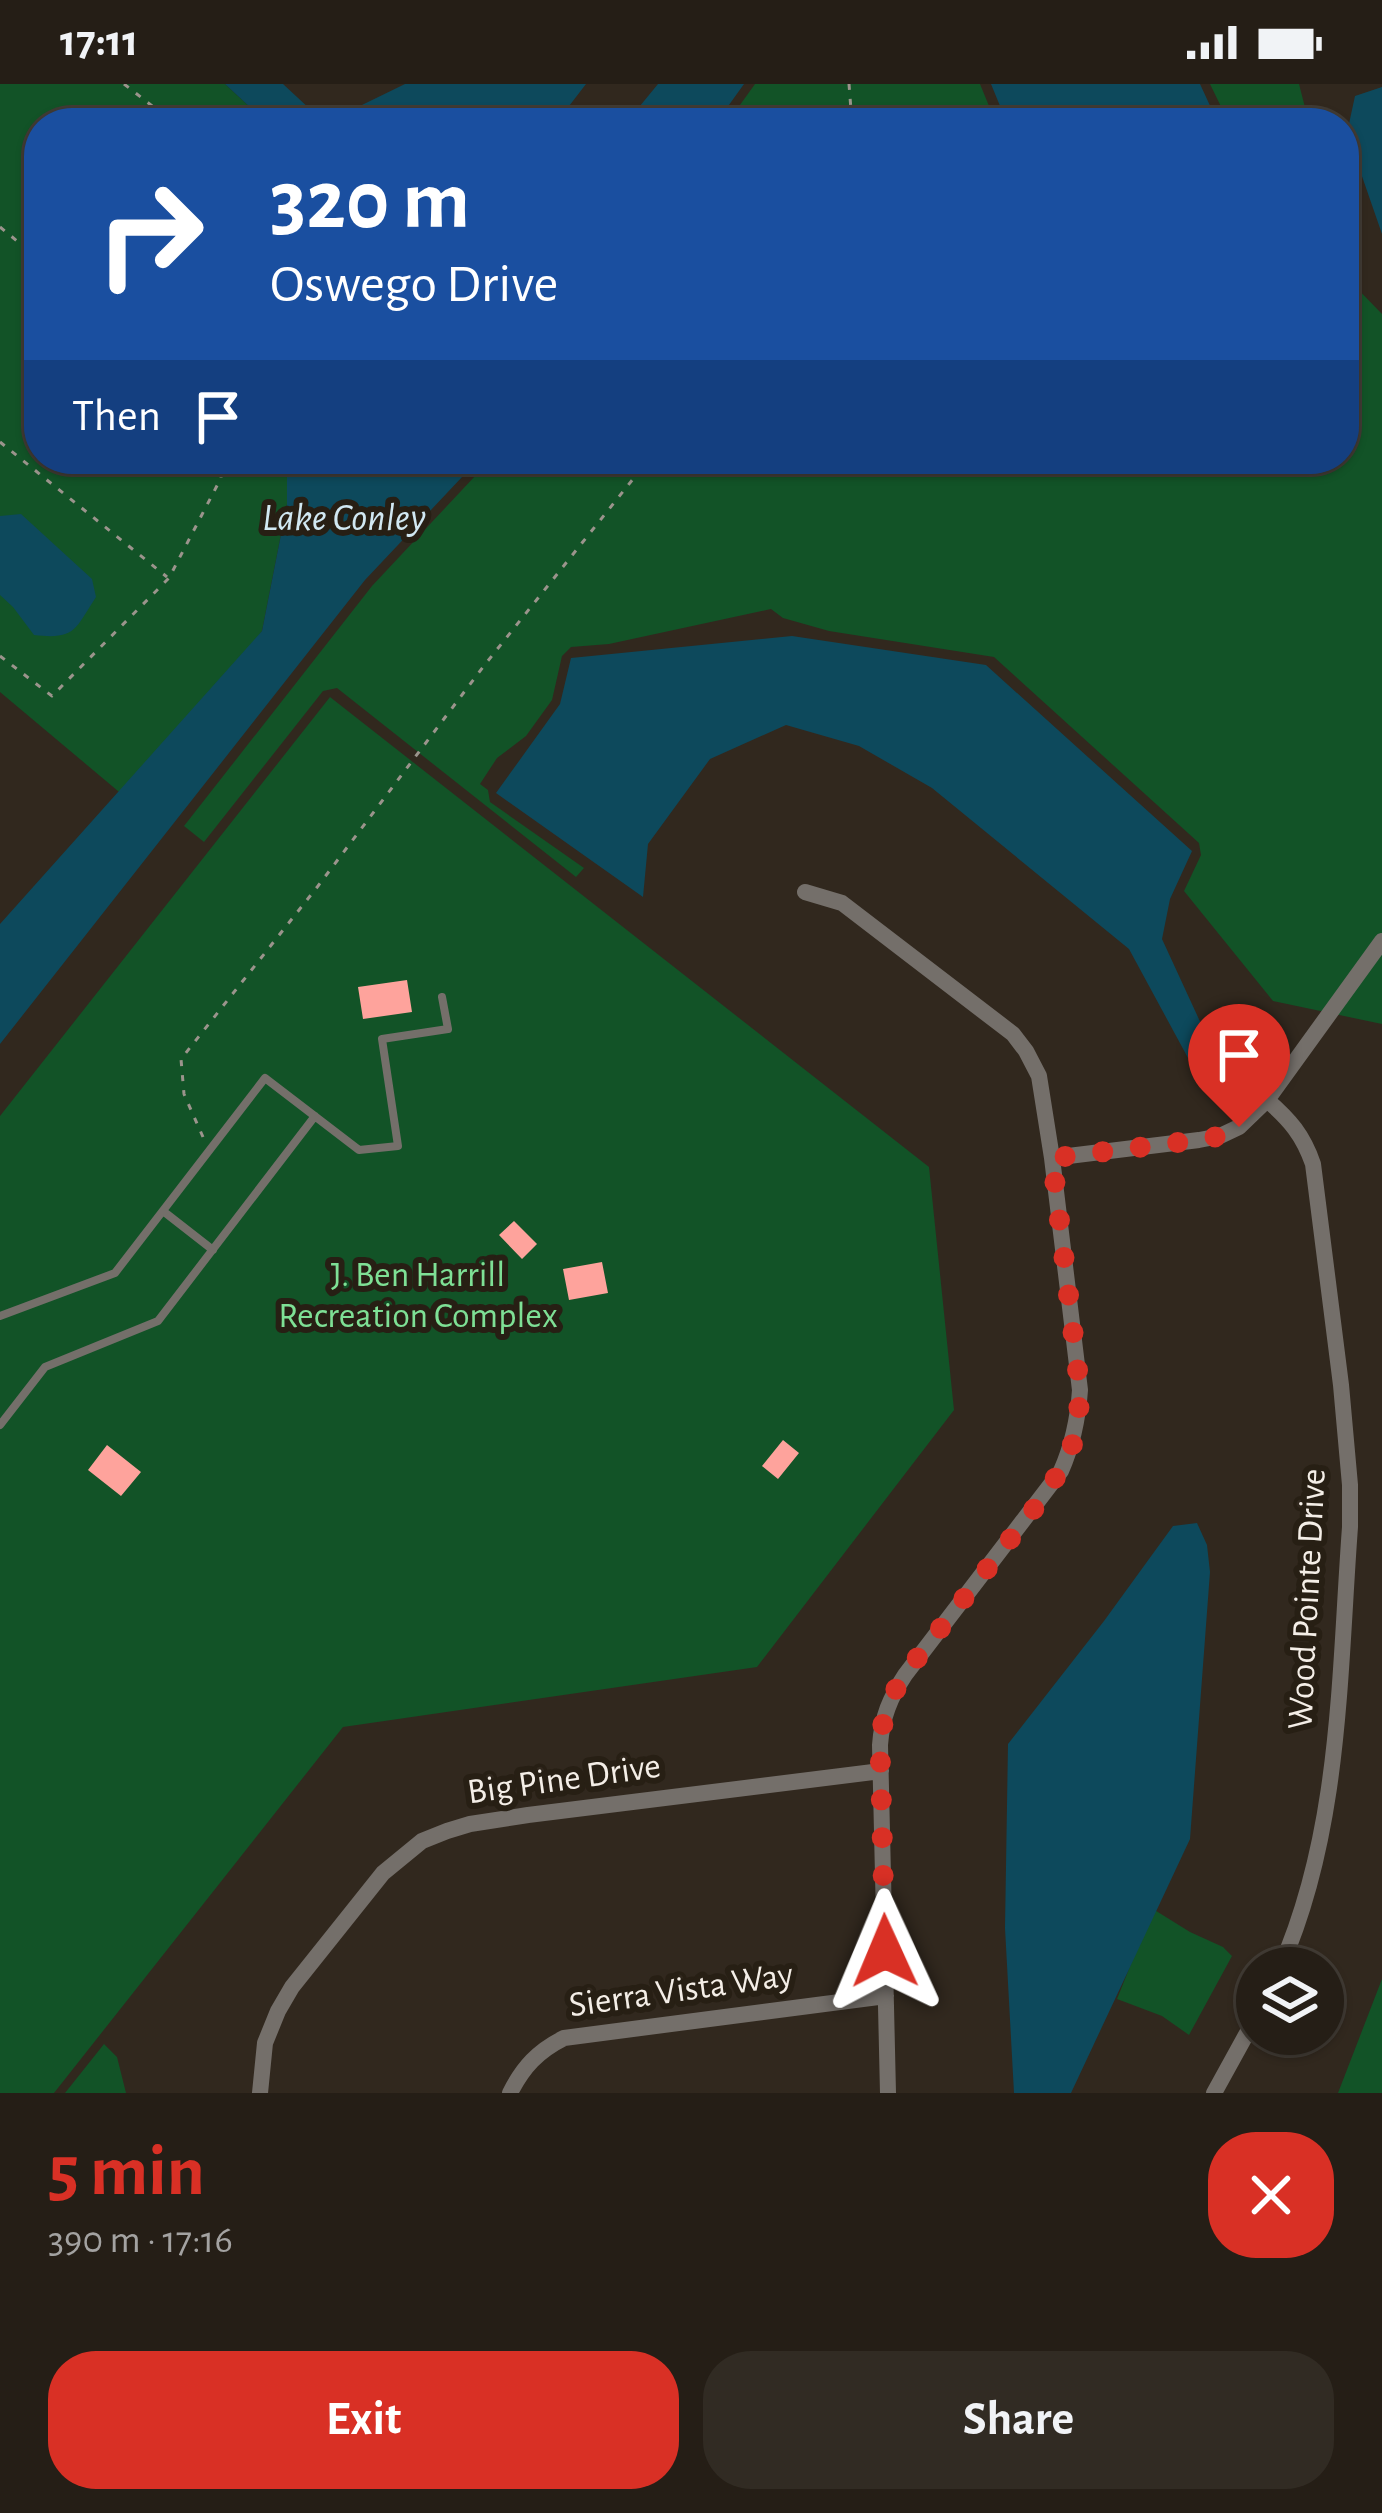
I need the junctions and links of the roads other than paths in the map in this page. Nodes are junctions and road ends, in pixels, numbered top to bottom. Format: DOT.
graph roads {
  1 [pos="805,892"];
  2 [pos="1382,941"];
  3 [pos="442,997"];
  4 [pos="1268,1100"];
  5 [pos="315,1116"];
  6 [pos="1052,1158"];
  7 [pos="163,1210"];
  8 [pos="213,1250"];
  9 [pos="0,1316"];
  10 [pos="0,1425"];
  11 [pos="881,1771"];
  12 [pos="1288,1947"];
  13 [pos="886,1996"];
  14 [pos="1236,2053"];
  15 [pos="260,2093"];
  16 [pos="510,2093"];
  17 [pos="889,2093"];
  18 [pos="1214,2093"];
  1 -- 6 [label="street"];
  2 -- 4 [label="street"];
  3 -- 5 [label="lane"];
  4 -- 6 [label="street"];
  4 -- 12 [label="street, Wood Pointe Drive"];
  5 -- 7 [label="lane"];
  5 -- 8 [label="lane"];
  6 -- 11 [label="street"];
  7 -- 8 [label="lane"];
  7 -- 9 [label="lane"];
  8 -- 10 [label="lane"];
  11 -- 13 [label="street"];
  11 -- 15 [label="street, Big Pine Drive"];
  13 -- 16 [label="street, Sierra Vista Way"];
  13 -- 17 [label="street"];
  14 -- 18 [label="street"];
}
